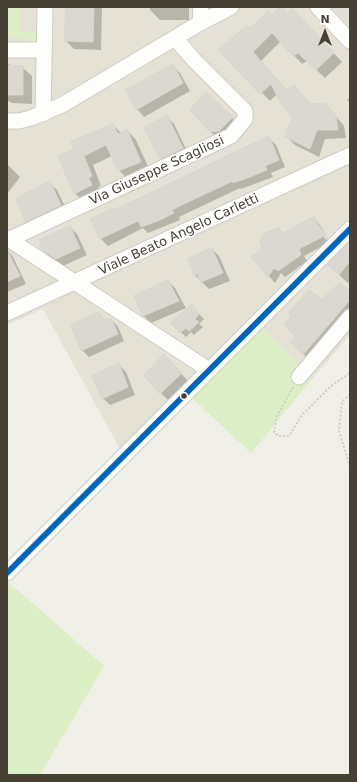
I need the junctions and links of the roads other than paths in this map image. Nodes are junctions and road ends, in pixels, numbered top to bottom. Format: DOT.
graph roads {
  1 [pos="45,7"];
  2 [pos="200,7"];
  3 [pos="231,7"];
  4 [pos="318,7"];
  5 [pos="200,23"];
  6 [pos="175,38"];
  7 [pos="350,41"];
  8 [pos="7,50"];
  9 [pos="44,50"];
  10 [pos="43,114"];
  11 [pos="7,121"];
  12 [pos="350,155"];
  13 [pos="350,229"];
  14 [pos="8,238"];
  15 [pos="74,283"];
  16 [pos="7,313"];
  17 [pos="350,317"];
  18 [pos="209,370"];
  19 [pos="299,377"];
  20 [pos="7,573"];
  1 -- 9 [label="street"];
  2 -- 5 [label="street"];
  3 -- 5 [label="street"];
  4 -- 7 [label="street"];
  5 -- 6 [label="street"];
  6 -- 10 [label="street"];
  6 -- 14 [label="street, Via Giuseppe Scagliosi"];
  8 -- 9 [label="street"];
  9 -- 10 [label="street"];
  10 -- 11 [label="street"];
  12 -- 15 [label="street, Viale Beato Angelo Carletti"];
  13 -- 18 [label="street"];
  14 -- 15 [label="street"];
  15 -- 16 [label="street, Viale Beato Angelo Carletti"];
  15 -- 18 [label="street"];
  17 -- 19 [label="street"];
  18 -- 20 [label="street"];
}
